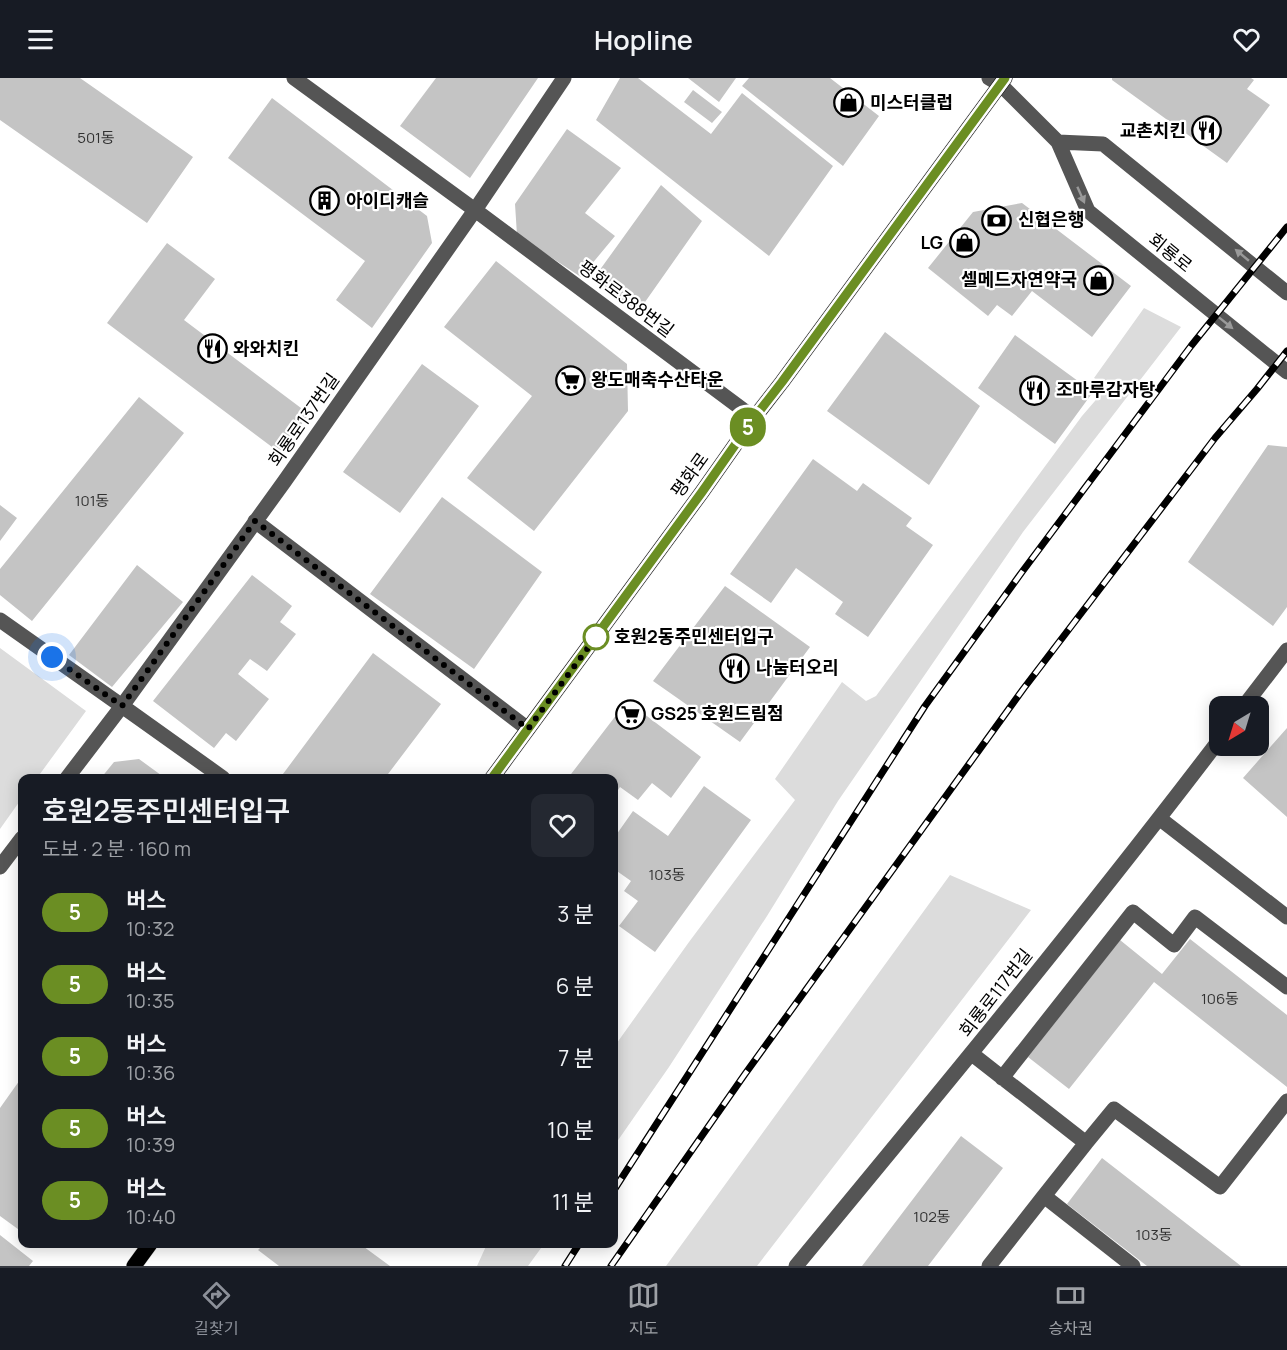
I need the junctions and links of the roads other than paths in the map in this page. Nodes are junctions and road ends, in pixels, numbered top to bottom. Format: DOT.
graph roads {
  1 [pos="294,78"];
  2 [pos="564,78"];
  3 [pos="998,80"];
  4 [pos="1058,142"];
  5 [pos="475,210"];
  6 [pos="1287,292"];
  7 [pos="1287,372"];
  8 [pos="754,418"];
  9 [pos="255,521"];
  10 [pos="0,620"];
  11 [pos="1287,650"];
  12 [pos="1252,696"];
  13 [pos="122,706"];
  14 [pos="528,729"];
  15 [pos="1209,753"];
  16 [pos="70,774"];
  17 [pos="217,774"];
  18 [pos="495,774"];
  19 [pos="1159,818"];
  20 [pos="18,843"];
  21 [pos="0,867"];
  22 [pos="1287,917"];
  23 [pos="1287,987"];
  24 [pos="972,1054"];
  25 [pos="1002,1078"];
  26 [pos="1287,1101"];
  27 [pos="1086,1143"];
  28 [pos="1044,1196"];
  29 [pos="147,1248"];
  30 [pos="134,1266"];
  31 [pos="796,1266"];
  32 [pos="989,1266"];
  33 [pos="1133,1266"];
  1 -- 5 [label="street, 평화로388번길"];
  2 -- 5 [label="street, 회룡로137번길"];
  3 -- 4 [label="street, 회룡로"];
  3 -- 8 [label="main road, 평화로"];
  6 -- 4 [label="street, one-way"];
  4 -- 7 [label="street, 회룡로, one-way"];
  5 -- 8 [label="street, 평화로388번길"];
  5 -- 9 [label="street, 회룡로137번길"];
  8 -- 14 [label="main road, 평화로"];
  9 -- 13 [label="street, 회룡로137번길"];
  9 -- 14 [label="street"];
  10 -- 13 [label="street"];
  11 -- 12 [label="street"];
  13 -- 16 [label="street, 회룡로137번길"];
  13 -- 17 [label="street"];
  14 -- 18 [label="main road, 평화로"];
  15 -- 19 [label="street, 회룡로117번길"];
  19 -- 22 [label="street"];
  19 -- 24 [label="street, 회룡로117번길"];
  20 -- 21 [label="street"];
  23 -- 25 [label="street"];
  24 -- 25 [label="street"];
  24 -- 31 [label="street, 회룡로117번길"];
  25 -- 27 [label="street"];
  26 -- 27 [label="street"];
  27 -- 28 [label="street"];
  28 -- 32 [label="street"];
  28 -- 33 [label="street"];
  29 -- 30 [label="main road"];
}
